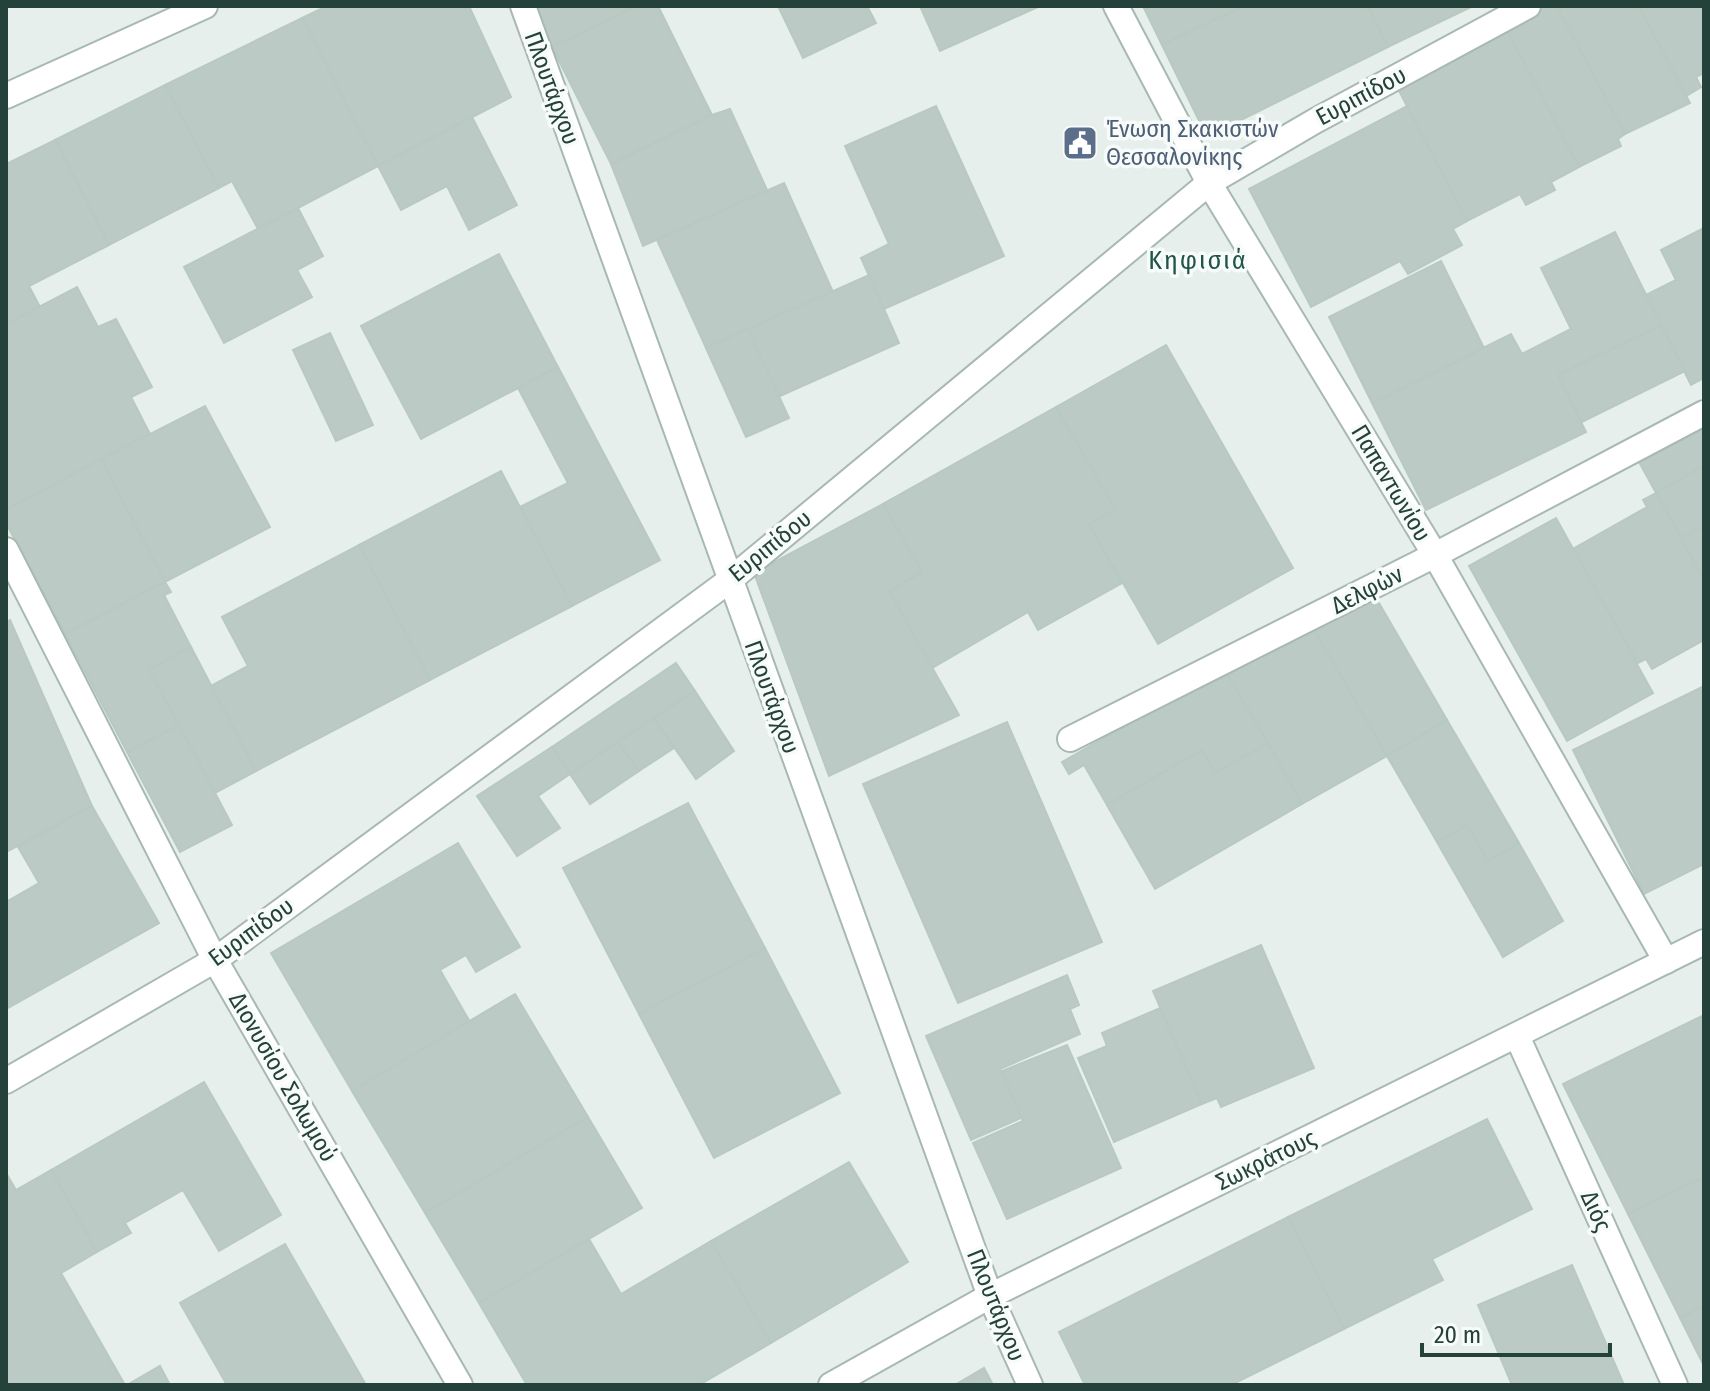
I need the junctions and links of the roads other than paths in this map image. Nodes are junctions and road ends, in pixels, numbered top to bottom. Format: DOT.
graph roads {
  1 [pos="205,6"];
  2 [pos="523,6"];
  3 [pos="1116,6"];
  4 [pos="1528,6"];
  5 [pos="6,96"];
  6 [pos="1209,183"];
  7 [pos="1704,413"];
  8 [pos="6,550"];
  9 [pos="1435,555"];
  10 [pos="730,580"];
  11 [pos="1070,739"];
  12 [pos="1704,942"];
  13 [pos="215,960"];
  14 [pos="1666,961"];
  15 [pos="1517,1036"];
  16 [pos="6,1081"];
  17 [pos="990,1296"];
  18 [pos="460,1385"];
  19 [pos="831,1385"];
  20 [pos="1030,1385"];
  21 [pos="1675,1385"];
  1 -- 5 [label="street"];
  2 -- 10 [label="street, Πλουτάρχου"];
  3 -- 6 [label="street, Παπαντωνίου"];
  4 -- 6 [label="street, Ευριπίδου"];
  6 -- 9 [label="street, Παπαντωνίου"];
  6 -- 10 [label="street, Ευριπίδου"];
  7 -- 9 [label="street, Δελφών"];
  8 -- 13 [label="street, Διονυσίου Σολωμού"];
  9 -- 11 [label="street, Δελφών"];
  9 -- 14 [label="street, Παπαντωνίου"];
  10 -- 13 [label="street, Ευριπίδου"];
  10 -- 17 [label="street, Πλουτάρχου"];
  12 -- 14 [label="street, Σωκράτους"];
  13 -- 16 [label="street, Ευριπίδου"];
  13 -- 18 [label="street, Διονυσίου Σολωμού"];
  14 -- 15 [label="street, Σωκράτους"];
  15 -- 17 [label="street, Σωκράτους"];
  15 -- 21 [label="street, Διός"];
  17 -- 19 [label="street, Σωκράτους"];
  17 -- 20 [label="street, Πλουτάρχου"];
}
